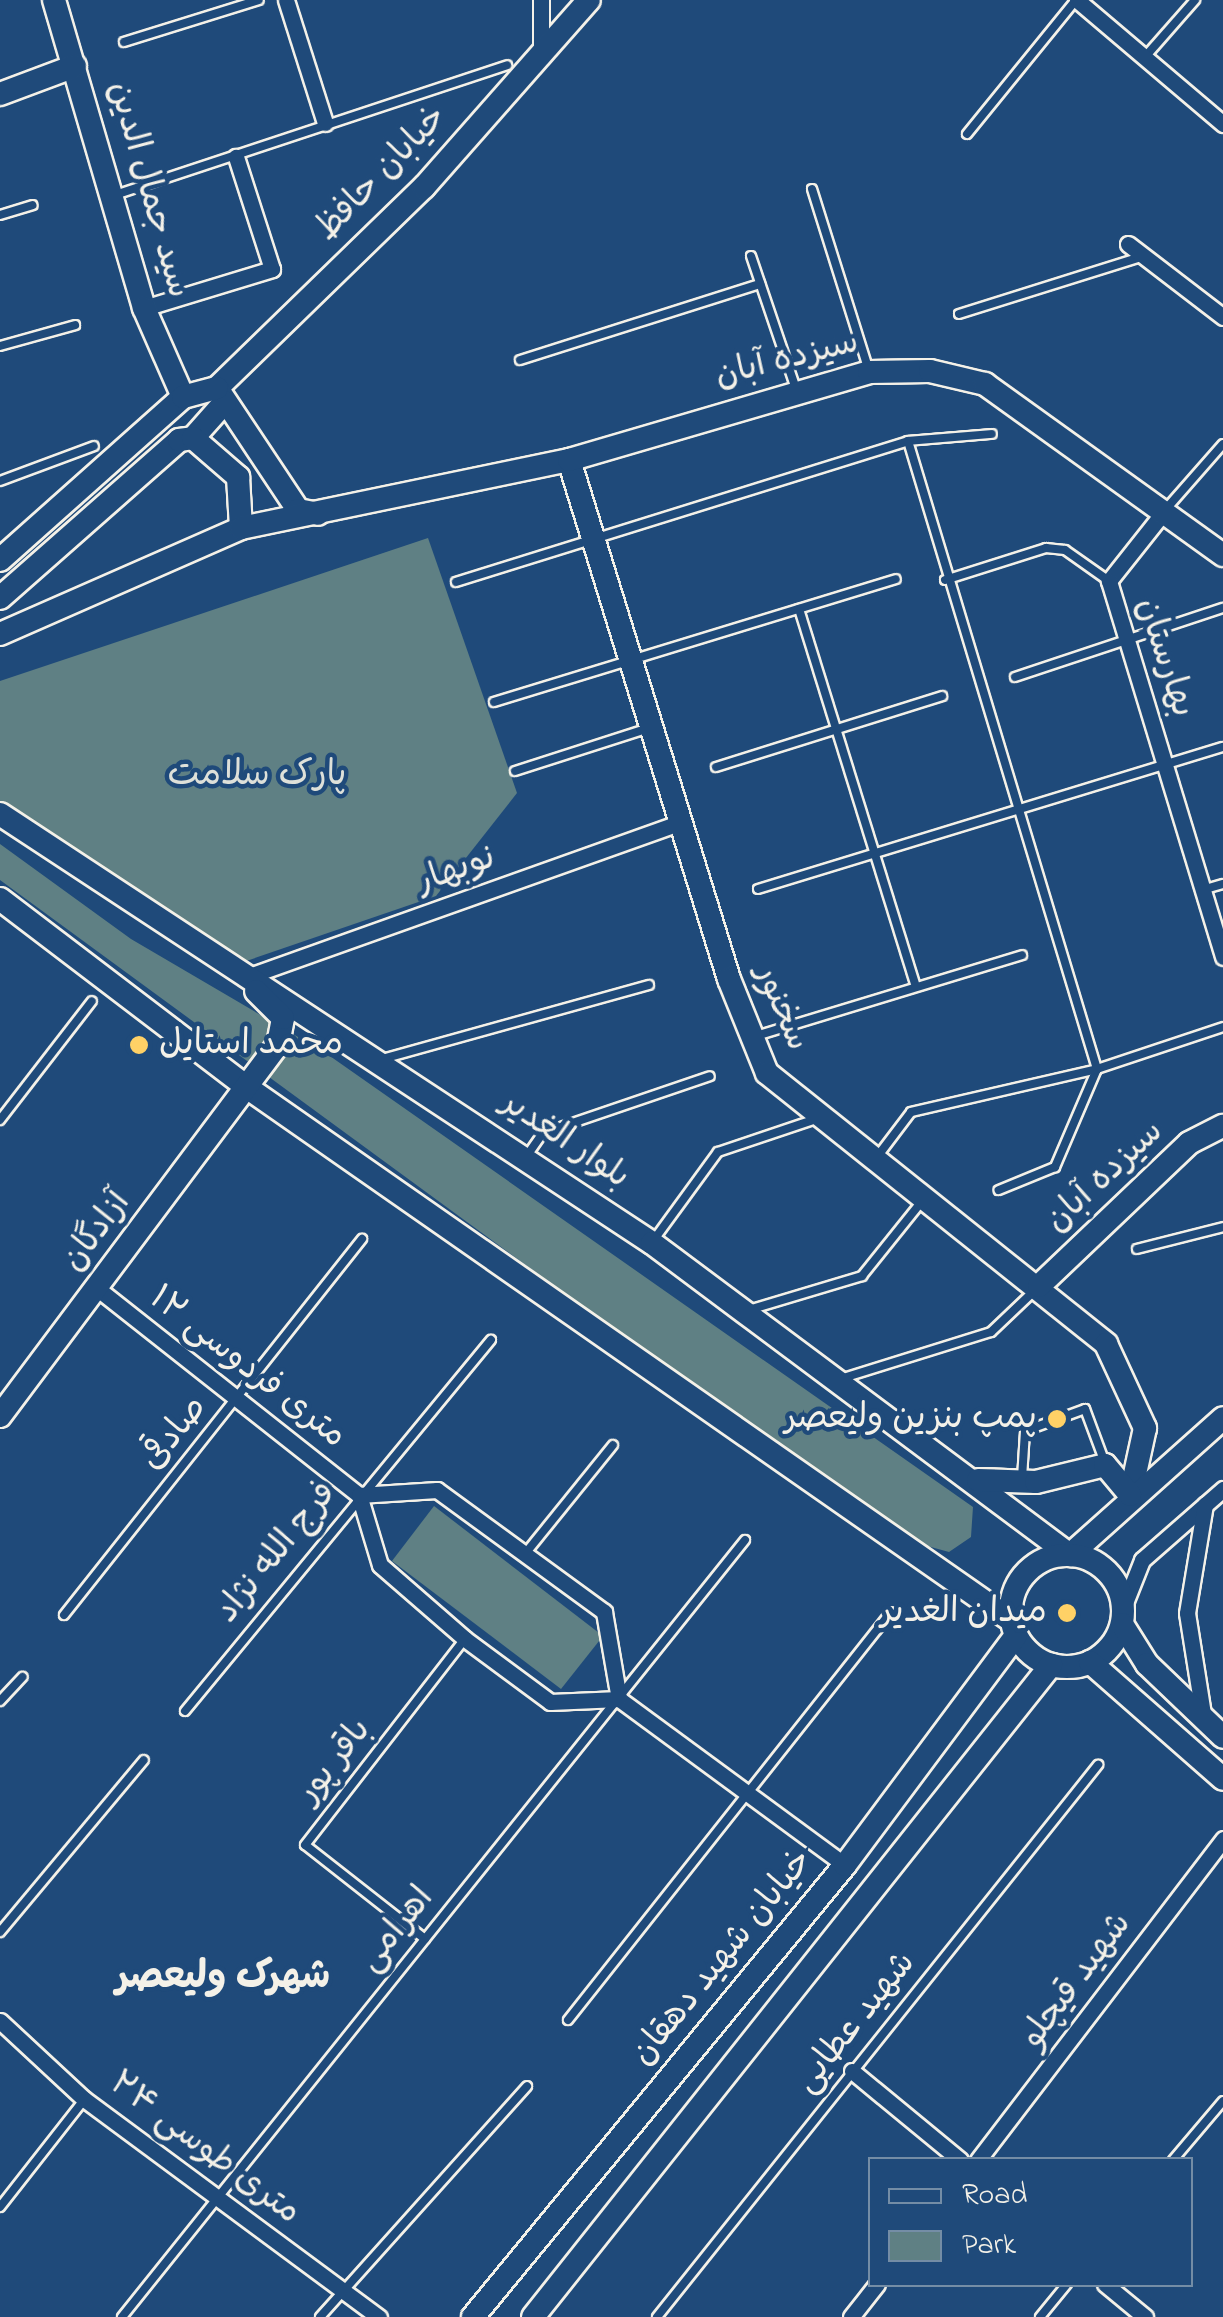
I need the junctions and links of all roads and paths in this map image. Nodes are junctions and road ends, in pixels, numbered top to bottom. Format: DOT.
graph roads {
  1 [pos="54,0"];
  2 [pos="260,0"];
  3 [pos="286,0"];
  4 [pos="541,0"];
  5 [pos="589,0"];
  6 [pos="1077,0"];
  7 [pos="1195,0"];
  8 [pos="124,42"];
  9 [pos="541,50"];
  10 [pos="1145,58"];
  11 [pos="506,65"];
  12 [pos="75,66"];
  13 [pos="0,94"];
  14 [pos="325,123"];
  15 [pos="1223,124"];
  16 [pos="967,134"];
  17 [pos="236,157"];
  18 [pos="812,188"];
  19 [pos="115,195"];
  20 [pos="33,205"];
  21 [pos="0,215"];
  22 [pos="1128,244"];
  23 [pos="751,256"];
  24 [pos="1146,256"];
  25 [pos="760,284"];
  26 [pos="144,308"];
  27 [pos="959,314"];
  28 [pos="1223,317"];
  29 [pos="74,325"];
  30 [pos="0,346"];
  31 [pos="520,360"];
  32 [pos="870,372"];
  33 [pos="796,390"];
  34 [pos="221,395"];
  35 [pos="182,397"];
  36 [pos="163,422"];
  37 [pos="992,434"];
  38 [pos="186,439"];
  39 [pos="908,441"];
  40 [pos="1223,444"];
  41 [pos="94,446"];
  42 [pos="568,460"];
  43 [pos="0,481"];
  44 [pos="1166,508"];
  45 [pos="325,516"];
  46 [pos="241,528"];
  47 [pos="594,538"];
  48 [pos="1223,555"];
  49 [pos="0,560"];
  50 [pos="896,579"];
  51 [pos="945,580"];
  52 [pos="1109,581"];
  53 [pos="456,582"];
  54 [pos="0,598"];
  55 [pos="1223,608"];
  56 [pos="798,609"];
  57 [pos="0,634"];
  58 [pos="1122,641"];
  59 [pos="630,660"];
  60 [pos="1016,677"];
  61 [pos="942,696"];
  62 [pos="494,702"];
  63 [pos="650,728"];
  64 [pos="835,728"];
  65 [pos="1223,748"];
  66 [pos="716,767"];
  67 [pos="1168,768"];
  68 [pos="515,771"];
  69 [pos="0,814"];
  70 [pos="1016,814"];
  71 [pos="680,823"];
  72 [pos="873,858"];
  73 [pos="1223,884"];
  74 [pos="758,888"];
  75 [pos="1202,890"];
  76 [pos="0,899"];
  77 [pos="1022,955"];
  78 [pos="1223,958"];
  79 [pos="224,960"];
  80 [pos="252,975"];
  81 [pos="915,984"];
  82 [pos="649,985"];
  83 [pos="92,1001"];
  84 [pos="1223,1027"];
  85 [pos="752,1037"];
  86 [pos="382,1060"];
  87 [pos="1098,1069"];
  88 [pos="710,1076"];
  89 [pos="248,1088"];
  90 [pos="823,1117"];
  91 [pos="0,1120"];
  92 [pos="1223,1126"];
  93 [pos="526,1157"];
  94 [pos="876,1158"];
  95 [pos="1000,1190"];
  96 [pos="925,1198"];
  97 [pos="1223,1227"];
  98 [pos="362,1239"];
  99 [pos="652,1242"];
  100 [pos="1137,1250"];
  101 [pos="1040,1286"];
  102 [pos="98,1289"];
  103 [pos="748,1311"];
  104 [pos="491,1340"];
  105 [pos="840,1379"];
  106 [pos="240,1398"];
  107 [pos="0,1416"];
  108 [pos="1223,1418"];
  109 [pos="614,1445"];
  110 [pos="1105,1465"];
  111 [pos="978,1480"];
  112 [pos="1022,1483"];
  113 [pos="1130,1495"];
  114 [pos="359,1496"];
  115 [pos="1217,1498"];
  116 [pos="745,1540"];
  117 [pos="524,1555"];
  118 [pos="1070,1555"];
  119 [pos="891,1612"];
  120 [pos="64,1615"];
  121 [pos="1122,1616"];
  122 [pos="1014,1628"];
  123 [pos="465,1639"];
  124 [pos="1090,1662"];
  125 [pos="1051,1665"];
  126 [pos="22,1677"];
  127 [pos="618,1699"];
  128 [pos="0,1702"];
  129 [pos="185,1711"];
  130 [pos="1214,1730"];
  131 [pos="144,1760"];
  132 [pos="1098,1765"];
  133 [pos="1223,1779"];
  134 [pos="748,1794"];
  135 [pos="1223,1839"];
  136 [pos="845,1865"];
  137 [pos="0,1932"];
  138 [pos="425,1939"];
  139 [pos="568,2020"];
  140 [pos="0,2021"];
  141 [pos="852,2072"];
  142 [pos="527,2086"];
  143 [pos="84,2099"];
  144 [pos="1223,2101"];
  145 [pos="956,2157"];
  146 [pos="980,2157"];
  147 [pos="1176,2157"];
  148 [pos="218,2196"];
  149 [pos="0,2207"];
  150 [pos="875,2287"];
  151 [pos="1065,2287"];
  152 [pos="1109,2287"];
  153 [pos="342,2290"];
  154 [pos="122,2317"];
  155 [pos="320,2317"];
  156 [pos="378,2317"];
  157 [pos="473,2317"];
  158 [pos="533,2317"];
  159 [pos="657,2317"];
  160 [pos="851,2317"];
  161 [pos="1040,2317"];
  162 [pos="1145,2317"];
  1 -- 12 [label="street, سید جمال الدین"];
  2 -- 8 [label="lane"];
  3 -- 14 [label="street"];
  4 -- 9 [label="street"];
  5 -- 9 [label="street, خیابان حافظ"];
  6 -- 10 [label="street"];
  6 -- 16 [label="lane"];
  7 -- 10 [label="lane"];
  9 -- 34 [label="street, خیابان حافظ"];
  10 -- 15 [label="street"];
  11 -- 14 [label="lane"];
  12 -- 13 [label="street"];
  12 -- 19 [label="street, سید جمال الدین"];
  14 -- 17 [label="lane"];
  17 -- 19 [label="lane"];
  17 -- 26 [label="street"];
  18 -- 32 [label="lane"];
  19 -- 26 [label="street, سید جمال الدین"];
  20 -- 21 [label="lane"];
  22 -- 24 [label="street"];
  23 -- 25 [label="lane"];
  24 -- 27 [label="lane"];
  24 -- 28 [label="street"];
  25 -- 31 [label="lane"];
  25 -- 33 [label="lane"];
  26 -- 35 [label="street, سید جمال الدین"];
  29 -- 30 [label="lane"];
  32 -- 33 [label="street, سیزده آبان"];
  32 -- 44 [label="street, سیزده آبان"];
  33 -- 42 [label="street, سیزده آبان"];
  34 -- 35 [label="street"];
  34 -- 38 [label="street, خیابان حافظ"];
  34 -- 45 [label="street"];
  35 -- 36 [label="street"];
  36 -- 38 [label="street"];
  36 -- 49 [label="street"];
  37 -- 39 [label="lane"];
  38 -- 46 [label="street"];
  38 -- 54 [label="street"];
  39 -- 47 [label="lane"];
  39 -- 51 [label="lane"];
  40 -- 44 [label="lane"];
  41 -- 43 [label="lane"];
  42 -- 45 [label="street, سیزده آبان"];
  42 -- 47 [label="street, سخنور"];
  44 -- 48 [label="street, سیزده آبان"];
  44 -- 52 [label="street, بهارستان"];
  45 -- 46 [label="street, سیزده آبان"];
  46 -- 57 [label="street, سیزده آبان"];
  47 -- 53 [label="lane"];
  47 -- 59 [label="street, سخنور"];
  50 -- 56 [label="lane"];
  51 -- 52 [label="lane"];
  51 -- 70 [label="lane"];
  52 -- 58 [label="street, بهارستان"];
  55 -- 58 [label="lane"];
  56 -- 59 [label="lane"];
  56 -- 64 [label="lane"];
  58 -- 60 [label="lane"];
  58 -- 67 [label="street, بهارستان"];
  59 -- 62 [label="lane"];
  59 -- 63 [label="street, سخنور"];
  61 -- 64 [label="lane"];
  63 -- 68 [label="lane"];
  63 -- 71 [label="street, سخنور"];
  64 -- 66 [label="lane"];
  64 -- 72 [label="lane"];
  65 -- 67 [label="lane"];
  67 -- 70 [label="lane"];
  67 -- 75 [label="street, بهارستان"];
  69 -- 79 [label="street, بلوار الغدیر"];
  70 -- 72 [label="lane"];
  70 -- 87 [label="lane"];
  71 -- 80 [label="street, نوبهار"];
  71 -- 85 [label="street, سخنور"];
  72 -- 74 [label="lane"];
  72 -- 81 [label="lane"];
  73 -- 75 [label="lane"];
  75 -- 78 [label="street, بهارستان"];
  76 -- 89 [label="street"];
  77 -- 81 [label="lane"];
  79 -- 80 [label="street, بلوار الغدیر"];
  79 -- 89 [label="street, آزادگان"];
  80 -- 86 [label="street, بلوار الغدیر"];
  81 -- 85 [label="lane"];
  82 -- 86 [label="lane"];
  83 -- 91 [label="lane"];
  84 -- 87 [label="lane"];
  85 -- 90 [label="street, سخنور"];
  86 -- 93 [label="street, بلوار الغدیر"];
  87 -- 94 [label="lane"];
  87 -- 95 [label="lane"];
  88 -- 93 [label="lane"];
  89 -- 102 [label="street, آزادگان"];
  89 -- 122 [label="street"];
  90 -- 94 [label="street, سخنور"];
  90 -- 99 [label="lane"];
  92 -- 101 [label="street, سیزده آبان"];
  93 -- 99 [label="street, بلوار الغدیر"];
  94 -- 96 [label="street, سخنور"];
  96 -- 101 [label="street, سخنور"];
  96 -- 103 [label="lane"];
  97 -- 100 [label="lane"];
  98 -- 106 [label="lane, صادقی"];
  99 -- 103 [label="street, بلوار الغدیر"];
  101 -- 105 [label="lane"];
  101 -- 113 [label="street, سخنور"];
  102 -- 106 [label="street, ۱۲ متری فردوسی"];
  102 -- 107 [label="street, آزادگان"];
  103 -- 105 [label="street, بلوار الغدیر"];
  104 -- 114 [label="lane, فرج الله نژاد"];
  105 -- 111 [label="street, بلوار الغدیر"];
  106 -- 114 [label="street, ۱۲ متری فردوسی"];
  106 -- 120 [label="lane, صادقی"];
  108 -- 113 [label="street"];
  109 -- 117 [label="lane"];
  110 -- 112 [label="street"];
  110 -- 112 [label="lane"];
  110 -- 113 [label="street"];
  111 -- 112 [label="street"];
  111 -- 118 [label="street, بلوار الغدیر"];
  113 -- 118 [label="street"];
  114 -- 117 [label="street"];
  114 -- 123 [label="street"];
  114 -- 129 [label="lane, فرج الله نژاد"];
  115 -- 121 [label="street"];
  115 -- 130 [label="street"];
  116 -- 127 [label="lane, اهرامی"];
  117 -- 127 [label="street"];
  118 -- 121 [label="street"];
  118 -- 122 [label="street"];
  119 -- 134 [label="lane"];
  121 -- 124 [label="street"];
  121 -- 130 [label="street"];
  122 -- 125 [label="street"];
  122 -- 136 [label="street, خیابان شهید دهقان"];
  123 -- 127 [label="street"];
  123 -- 138 [label="lane, باقر پور"];
  124 -- 125 [label="street"];
  124 -- 133 [label="street"];
  125 -- 158 [label="street, خیابان شهید دهقان"];
  126 -- 128 [label="lane"];
  127 -- 134 [label="street"];
  127 -- 138 [label="lane, اهرامی"];
  131 -- 137 [label="lane"];
  132 -- 141 [label="lane, شهید عطایی"];
  134 -- 136 [label="street"];
  134 -- 139 [label="lane"];
  135 -- 146 [label="street, شهید قیچلو"];
  136 -- 157 [label="street, خیابان شهید دهقان"];
  138 -- 148 [label="lane, اهرامی"];
  140 -- 143 [label="street, ۲۴ متری طوسی"];
  141 -- 145 [label="street"];
  141 -- 159 [label="lane, شهید عطایی"];
  142 -- 153 [label="lane"];
  143 -- 148 [label="street, ۲۴ متری طوسی"];
  143 -- 149 [label="lane"];
  144 -- 147 [label="lane"];
  148 -- 153 [label="street, ۲۴ متری طوسی"];
  148 -- 154 [label="lane, اهرامی"];
  150 -- 160 [label="street"];
  151 -- 161 [label="lane"];
  152 -- 162 [label="street"];
  153 -- 155 [label="lane"];
  153 -- 156 [label="street, ۲۴ متری طوسی"];
}
